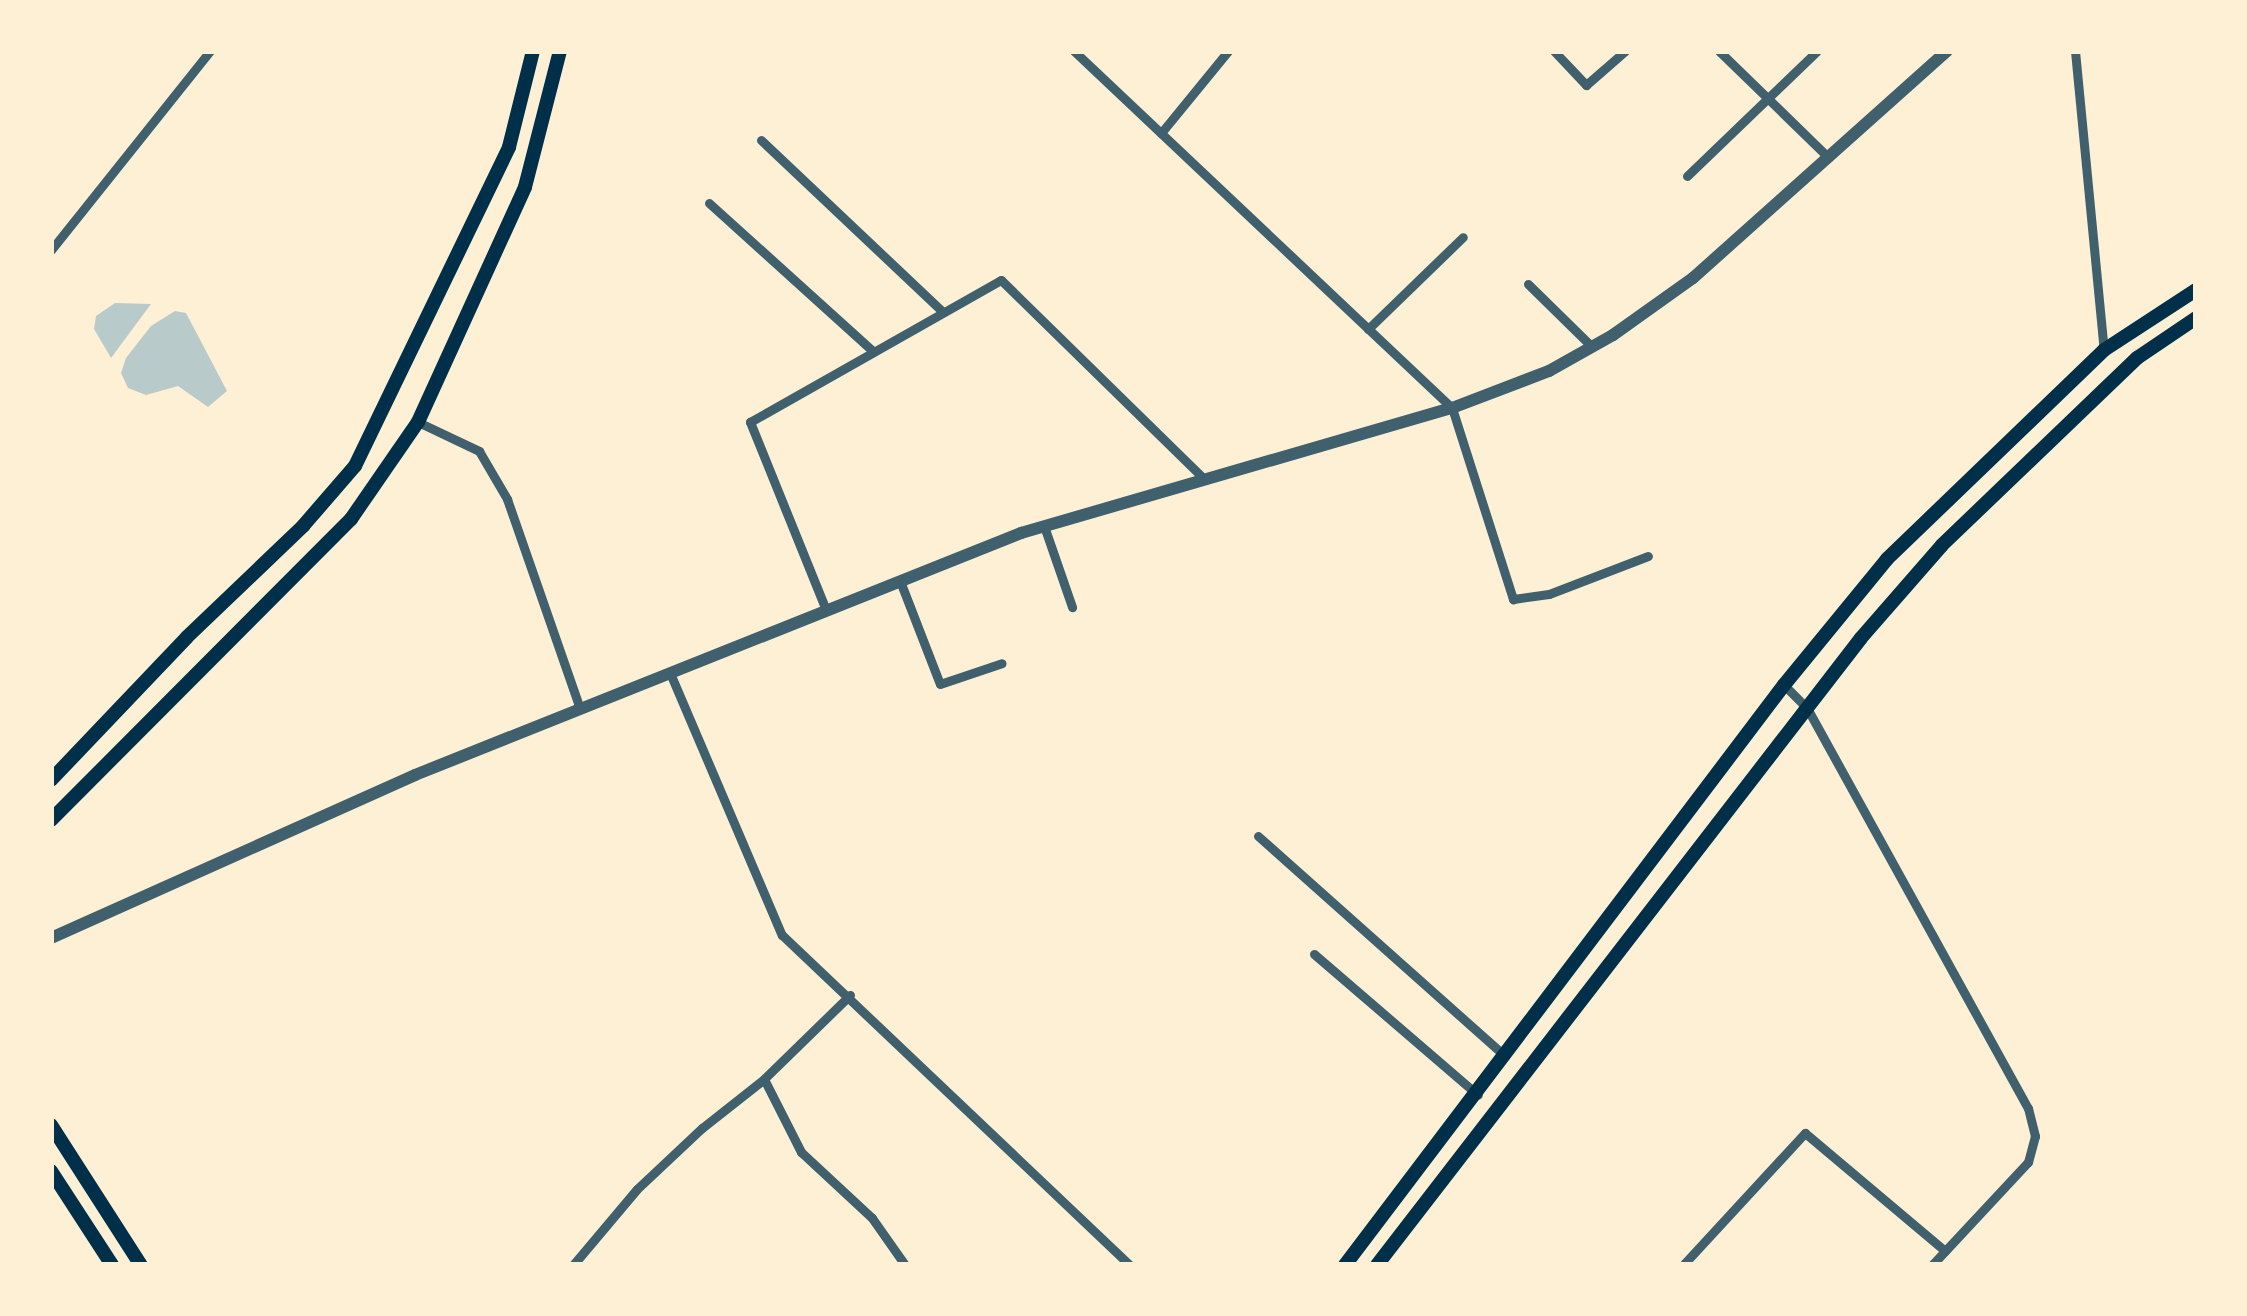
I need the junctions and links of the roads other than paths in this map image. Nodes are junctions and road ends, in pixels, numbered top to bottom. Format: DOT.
graph roads {
  1 [pos="210,51"];
  2 [pos="532,51"];
  3 [pos="560,51"];
  4 [pos="1074,51"];
  5 [pos="1228,51"];
  6 [pos="1554,51"];
  7 [pos="1625,51"];
  8 [pos="1719,51"];
  9 [pos="1817,51"];
  10 [pos="1947,51"];
  11 [pos="2075,51"];
  12 [pos="1769,100"];
  13 [pos="1161,133"];
  14 [pos="761,140"];
  15 [pos="1829,158"];
  16 [pos="1687,176"];
  17 [pos="709,203"];
  18 [pos="1463,237"];
  19 [pos="51,250"];
  20 [pos="1528,284"];
  21 [pos="2196,290"];
  22 [pos="943,312"];
  23 [pos="2196,318"];
  24 [pos="1367,329"];
  25 [pos="1592,347"];
  26 [pos="2104,350"];
  27 [pos="874,352"];
  28 [pos="1452,408"];
  29 [pos="418,422"];
  30 [pos="1205,479"];
  31 [pos="1044,526"];
  32 [pos="286,542"];
  33 [pos="1648,556"];
  34 [pos="305,563"];
  35 [pos="900,581"];
  36 [pos="1072,608"];
  37 [pos="826,610"];
  38 [pos="1002,663"];
  39 [pos="670,673"];
  40 [pos="1784,685"];
  41 [pos="1807,708"];
  42 [pos="580,709"];
  43 [pos="51,780"];
  44 [pos="51,820"];
  45 [pos="1258,836"];
  46 [pos="51,938"];
  47 [pos="1314,954"];
  48 [pos="850,995"];
  49 [pos="1505,1056"];
  50 [pos="764,1079"];
  51 [pos="1478,1095"];
  52 [pos="51,1125"];
  53 [pos="51,1171"];
  54 [pos="1945,1251"];
  55 [pos="112,1265"];
  56 [pos="141,1265"];
  57 [pos="573,1265"];
  58 [pos="905,1265"];
  59 [pos="1130,1265"];
  60 [pos="1345,1265"];
  61 [pos="1378,1265"];
  62 [pos="1684,1265"];
  63 [pos="1932,1265"];
  1 -- 19 [label="street"];
  2 -- 32 [label="main road"];
  3 -- 29 [label="main road"];
  4 -- 13 [label="street"];
  5 -- 13 [label="street"];
  6 -- 7 [label="street"];
  8 -- 12 [label="street"];
  9 -- 12 [label="street"];
  10 -- 15 [label="street"];
  11 -- 26 [label="street"];
  12 -- 15 [label="street"];
  12 -- 16 [label="street"];
  13 -- 24 [label="street"];
  14 -- 22 [label="street"];
  15 -- 25 [label="street"];
  17 -- 27 [label="street"];
  18 -- 24 [label="street"];
  20 -- 25 [label="street"];
  21 -- 26 [label="main road"];
  22 -- 27 [label="street"];
  22 -- 30 [label="street"];
  23 -- 41 [label="main road"];
  24 -- 28 [label="street"];
  25 -- 28 [label="street"];
  26 -- 40 [label="main road"];
  27 -- 37 [label="street"];
  28 -- 30 [label="street"];
  28 -- 33 [label="street"];
  29 -- 34 [label="main road"];
  29 -- 42 [label="street"];
  30 -- 31 [label="street"];
  31 -- 35 [label="street"];
  31 -- 36 [label="street"];
  32 -- 34 [label="main road"];
  32 -- 43 [label="main road"];
  34 -- 44 [label="main road"];
  35 -- 37 [label="street"];
  35 -- 38 [label="street"];
  37 -- 39 [label="street"];
  39 -- 42 [label="street"];
  39 -- 48 [label="street"];
  40 -- 41 [label="street"];
  40 -- 49 [label="main road"];
  41 -- 54 [label="street"];
  41 -- 61 [label="main road"];
  42 -- 46 [label="street"];
  45 -- 49 [label="street"];
  47 -- 51 [label="street"];
  48 -- 50 [label="street"];
  48 -- 59 [label="street"];
  49 -- 51 [label="main road"];
  50 -- 57 [label="street"];
  50 -- 58 [label="street"];
  51 -- 60 [label="main road"];
  52 -- 56 [label="main road"];
  53 -- 55 [label="main road"];
  54 -- 62 [label="street"];
  54 -- 63 [label="street"];
}
